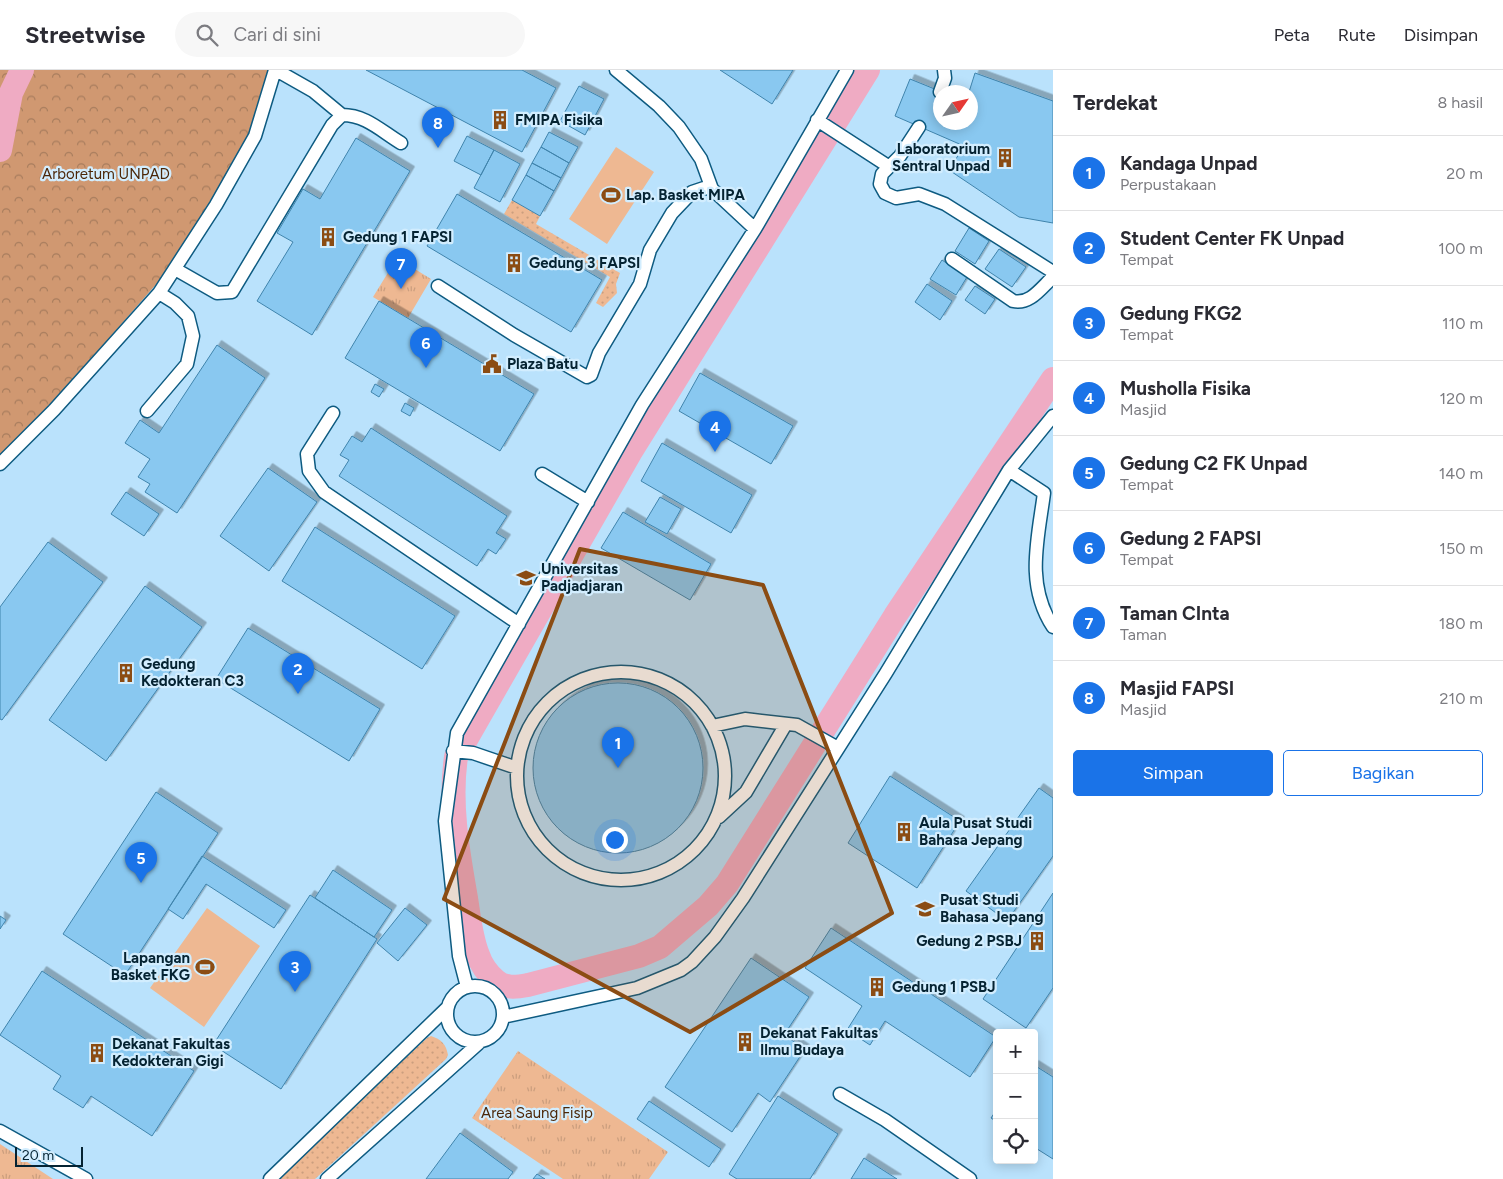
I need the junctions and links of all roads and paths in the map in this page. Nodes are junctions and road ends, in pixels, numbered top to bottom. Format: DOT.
graph roads {
  1 [pos="276,70"];
  2 [pos="616,70"];
  3 [pos="847,70"];
  4 [pos="944,70"];
  5 [pos="942,85"];
  6 [pos="342,115"];
  7 [pos="817,120"];
  8 [pos="919,127"];
  9 [pos="401,143"];
  10 [pos="888,166"];
  11 [pos="712,189"];
  12 [pos="755,229"];
  13 [pos="952,259"];
  14 [pos="175,269"];
  15 [pos="1053,272"];
  16 [pos="1053,277"];
  17 [pos="438,286"];
  18 [pos="159,293"];
  19 [pos="147,412"];
  20 [pos="333,413"];
  21 [pos="1053,416"];
  22 [pos="0,464"];
  23 [pos="1009,470"];
  24 [pos="542,474"];
  25 [pos="1048,494"];
  26 [pos="588,502"];
  27 [pos="519,624"];
  28 [pos="1053,626"];
  29 [pos="791,724"];
  30 [pos="712,726"];
  31 [pos="834,745"];
  32 [pos="453,751"];
  33 [pos="517,768"];
  34 [pos="717,819"];
  35 [pos="467,986"];
  36 [pos="447,1008"];
  37 [pos="503,1017"];
  38 [pos="479,1043"];
  39 [pos="840,1094"];
  40 [pos="0,1131"];
  41 [pos="86,1179"];
  42 [pos="270,1179"];
  43 [pos="327,1179"];
  44 [pos="970,1179"];
  1 -- 6 [label="lane"];
  1 -- 14 [label="lane"];
  2 -- 11 [label="lane"];
  3 -- 7 [label="lane"];
  4 -- 5 [label="lane"];
  6 -- 9 [label="lane"];
  6 -- 14 [label="lane"];
  7 -- 10 [label="lane"];
  7 -- 12 [label="lane"];
  8 -- 10 [label="lane"];
  10 -- 15 [label="lane"];
  11 -- 12 [label="lane"];
  11 -- 17 [label="lane"];
  12 -- 26 [label="lane"];
  13 -- 16 [label="lane"];
  14 -- 18 [label="lane"];
  18 -- 19 [label="lane"];
  18 -- 22 [label="lane"];
  20 -- 27 [label="lane"];
  21 -- 23 [label="lane"];
  23 -- 25 [label="lane"];
  23 -- 31 [label="lane"];
  24 -- 26 [label="lane"];
  25 -- 28 [label="lane"];
  26 -- 27 [label="lane"];
  27 -- 32 [label="lane"];
  29 -- 30 [label="lane"];
  29 -- 31 [label="lane"];
  29 -- 34 [label="lane"];
  30 -- 33 [label="lane"];
  30 -- 34 [label="lane"];
  31 -- 37 [label="lane"];
  32 -- 33 [label="lane"];
  32 -- 35 [label="lane"];
  33 -- 34 [label="lane"];
  35 -- 36 [label="lane"];
  35 -- 37 [label="lane"];
  36 -- 38 [label="lane"];
  36 -- 42 [label="lane"];
  37 -- 38 [label="lane"];
  38 -- 43 [label="lane"];
  39 -- 44 [label="lane"];
  40 -- 41 [label="lane"];
}
